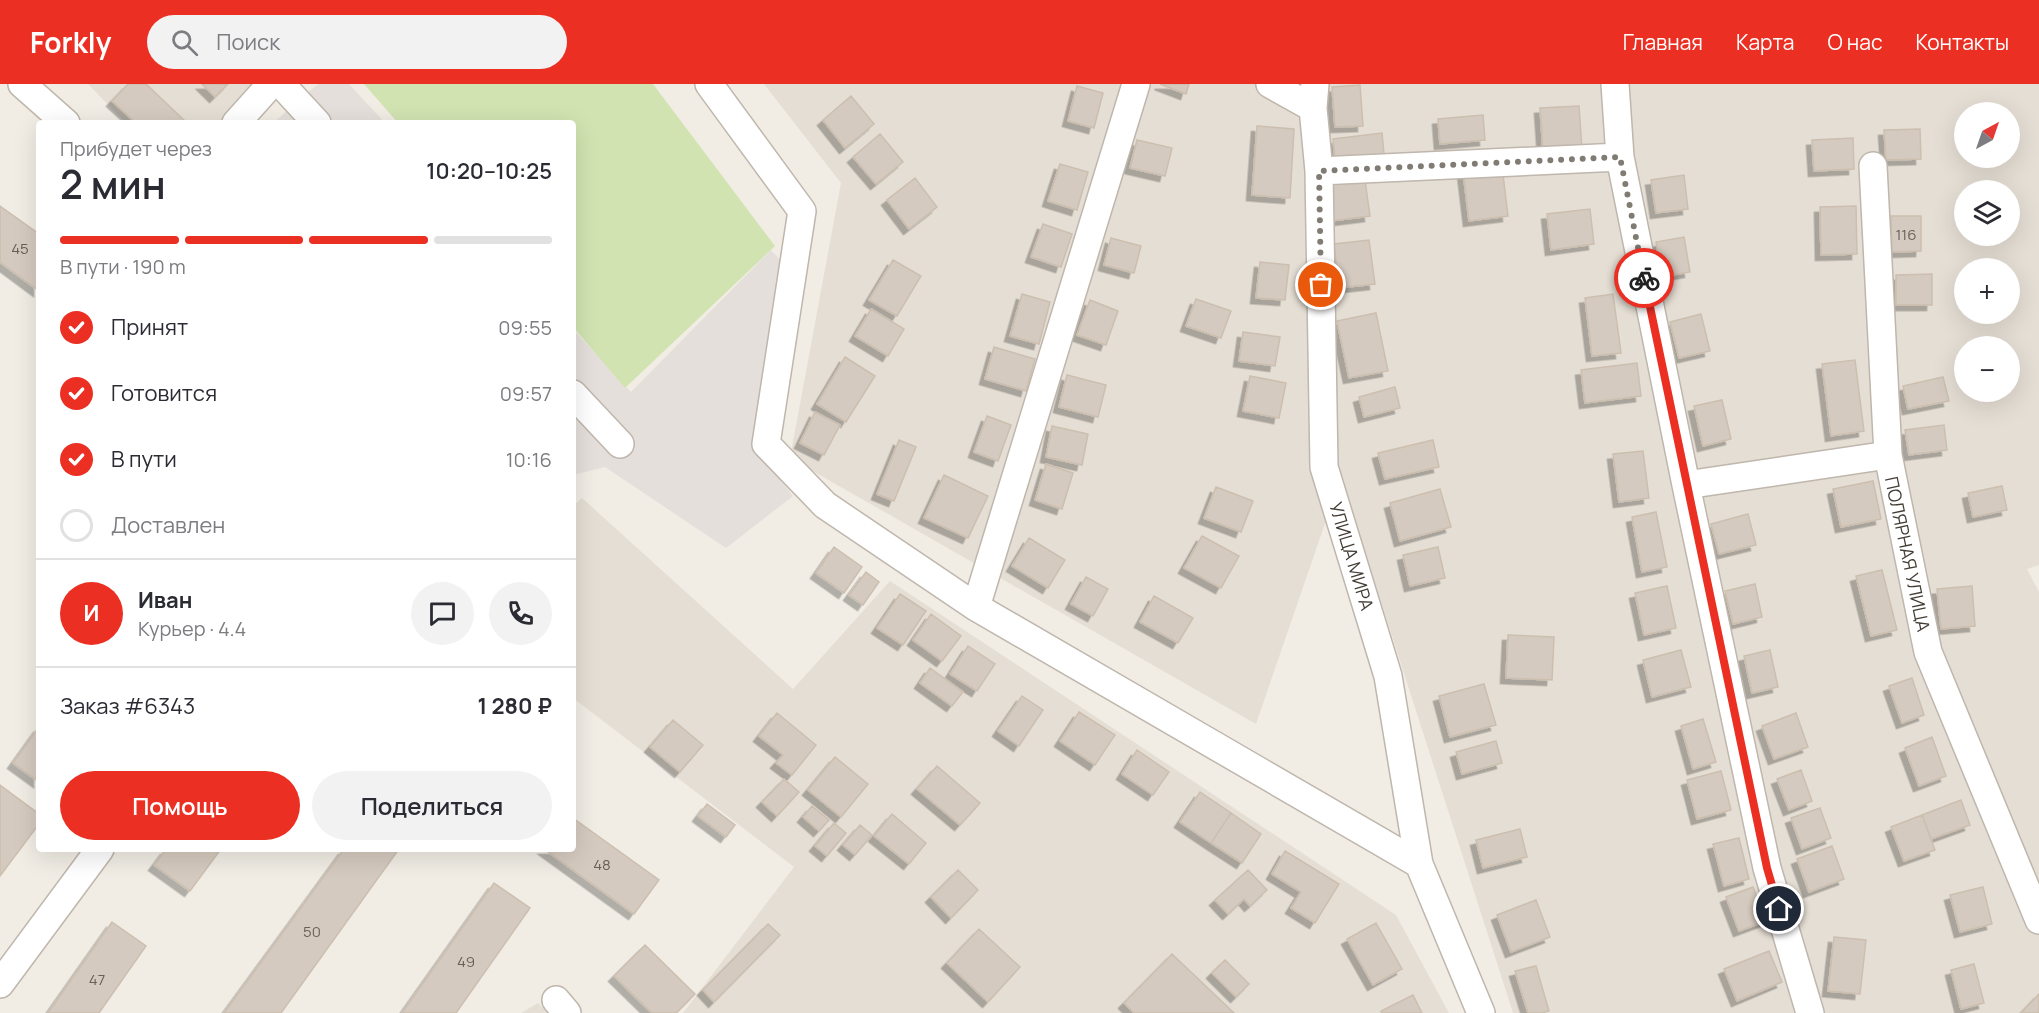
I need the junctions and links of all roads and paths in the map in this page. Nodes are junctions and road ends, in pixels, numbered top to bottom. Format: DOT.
graph roads {
  1 [pos="22,84"];
  2 [pos="271,84"];
  3 [pos="280,84"];
  4 [pos="709,84"];
  5 [pos="1136,84"];
  6 [pos="1270,84"];
  7 [pos="1615,84"];
  8 [pos="1314,96"];
  9 [pos="63,120"];
  10 [pos="239,120"];
  11 [pos="314,120"];
  12 [pos="1620,157"];
  13 [pos="1873,166"];
  14 [pos="1319,171"];
  15 [pos="576,397"];
  16 [pos="620,444"];
  17 [pos="1888,455"];
  18 [pos="1686,485"];
  19 [pos="976,607"];
  20 [pos="98,852"];
  21 [pos="1419,864"];
  22 [pos="2039,920"];
  23 [pos="0,984"];
  24 [pos="1480,1013"];
  25 [pos="1810,1013"];
  1 -- 9 [label="street"];
  2 -- 10 [label="street"];
  3 -- 11 [label="street"];
  4 -- 19 [label="street"];
  5 -- 19 [label="street"];
  6 -- 8 [label="street"];
  7 -- 12 [label="street"];
  8 -- 14 [label="street, УЛИЦА МИРА"];
  12 -- 14 [label="street"];
  12 -- 18 [label="street"];
  13 -- 17 [label="street, ПОЛЯРНАЯ УЛИЦА"];
  14 -- 21 [label="street, УЛИЦА МИРА"];
  15 -- 16 [label="street"];
  17 -- 18 [label="street"];
  17 -- 22 [label="street, ПОЛЯРНАЯ УЛИЦА"];
  18 -- 25 [label="street"];
  19 -- 21 [label="street"];
  20 -- 23 [label="street"];
  21 -- 24 [label="street, УЛИЦА МИРА"];
}
